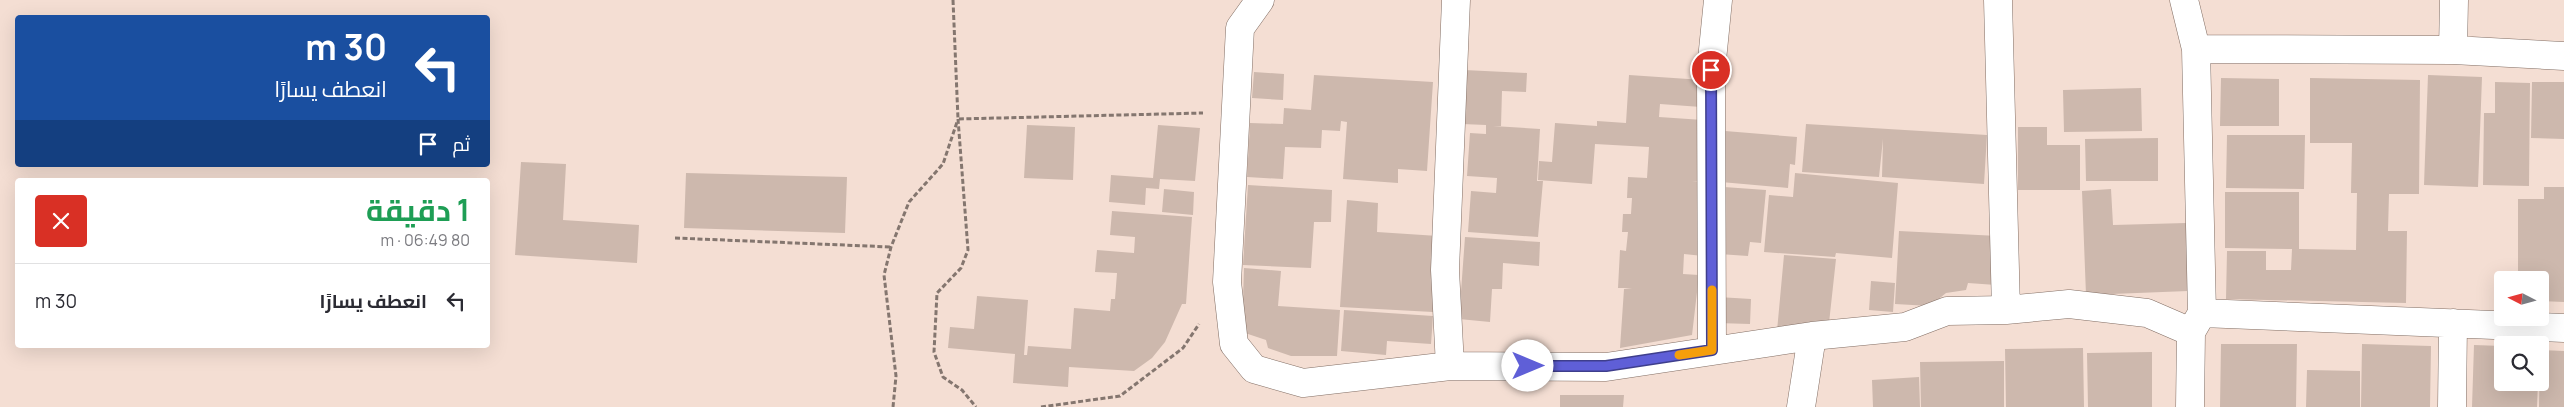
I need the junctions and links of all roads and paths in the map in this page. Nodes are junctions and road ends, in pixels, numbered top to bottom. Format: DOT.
graph roads {
  1 [pos="953,0"];
  2 [pos="1260,0"];
  3 [pos="1456,0"];
  4 [pos="1718,0"];
  5 [pos="1998,0"];
  6 [pos="2184,0"];
  7 [pos="2454,0"];
  8 [pos="2196,49"];
  9 [pos="2453,50"];
  10 [pos="2564,56"];
  11 [pos="1236,96"];
  12 [pos="958,118"];
  13 [pos="676,238"];
  14 [pos="891,247"];
  15 [pos="1227,282"];
  16 [pos="2006,310"];
  17 [pos="2197,322"];
  18 [pos="2453,323"];
  19 [pos="2564,328"];
  20 [pos="1812,336"];
  21 [pos="1712,350"];
  22 [pos="1450,366"];
  23 [pos="893,407"];
  24 [pos="976,407"];
  25 [pos="1041,407"];
  26 [pos="1801,407"];
  27 [pos="2190,407"];
  28 [pos="2452,407"];
  1 -- 12 [label="path"];
  2 -- 11 [label="street"];
  3 -- 22 [label="street"];
  4 -- 21 [label="street"];
  5 -- 16 [label="street"];
  6 -- 8 [label="street"];
  7 -- 9 [label="street"];
  8 -- 9 [label="street"];
  8 -- 17 [label="street"];
  9 -- 10 [label="street"];
  11 -- 12 [label="path"];
  11 -- 15 [label="street"];
  12 -- 14 [label="path"];
  12 -- 24 [label="path"];
  13 -- 14 [label="path"];
  14 -- 23 [label="path"];
  15 -- 22 [label="street"];
  15 -- 25 [label="path"];
  16 -- 17 [label="street"];
  16 -- 20 [label="street"];
  17 -- 18 [label="street"];
  17 -- 27 [label="street"];
  18 -- 19 [label="street"];
  18 -- 28 [label="street"];
  20 -- 21 [label="street"];
  20 -- 26 [label="street"];
  21 -- 22 [label="street"];
}
